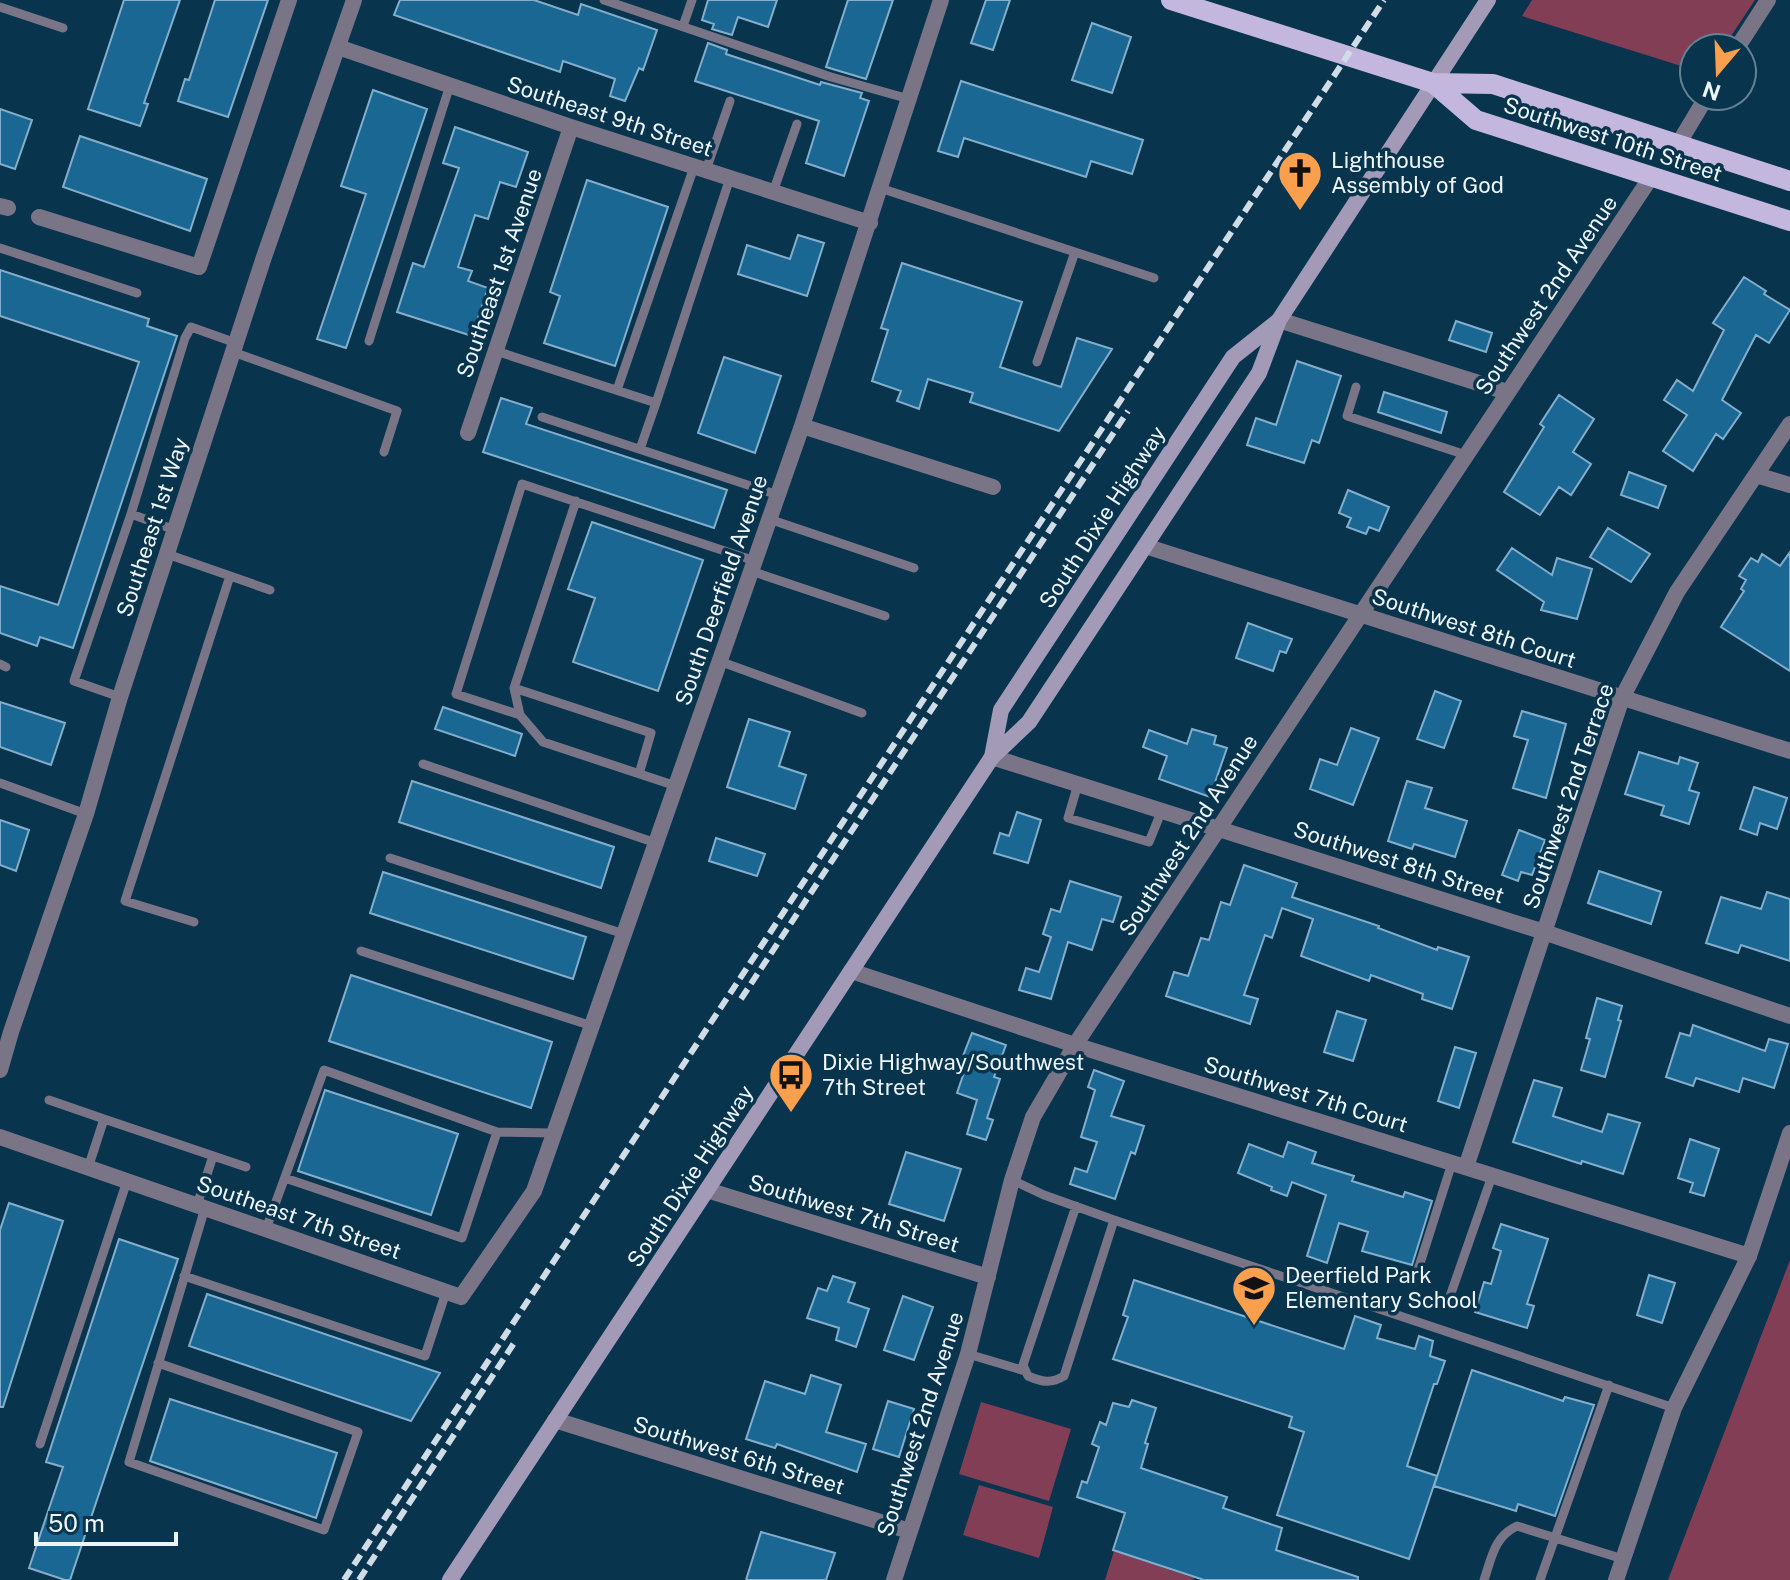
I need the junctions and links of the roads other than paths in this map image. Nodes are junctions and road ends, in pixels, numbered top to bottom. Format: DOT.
graph roads {
  1 [pos="289,0"];
  2 [pos="354,0"];
  3 [pos="604,0"];
  4 [pos="692,0"];
  5 [pos="941,0"];
  6 [pos="1488,0"];
  7 [pos="1768,0"];
  8 [pos="1183,2"];
  9 [pos="0,7"];
  10 [pos="683,26"];
  11 [pos="63,28"];
  12 [pos="1747,32"];
  13 [pos="338,47"];
  14 [pos="1433,83"];
  15 [pos="450,85"];
  16 [pos="909,99"];
  17 [pos="730,101"];
  18 [pos="1697,112"];
  19 [pos="797,124"];
  20 [pos="571,127"];
  21 [pos="1677,146"];
  22 [pos="700,168"];
  23 [pos="1651,177"];
  24 [pos="730,178"];
  25 [pos="1790,181"];
  26 [pos="880,188"];
  27 [pos="773,192"];
  28 [pos="39,217"];
  29 [pos="1790,221"];
  30 [pos="870,223"];
  31 [pos="0,248"];
  32 [pos="1075,252"];
  33 [pos="1154,278"];
  34 [pos="137,293"];
  35 [pos="1279,320"];
  36 [pos="369,341"];
  37 [pos="234,347"];
  38 [pos="496,351"];
  39 [pos="1037,362"];
  40 [pos="1356,387"];
  41 [pos="617,390"];
  42 [pos="1507,392"];
  43 [pos="656,403"];
  44 [pos="542,417"];
  45 [pos="1790,424"];
  46 [pos="802,426"];
  47 [pos="468,433"];
  48 [pos="640,449"];
  49 [pos="384,452"];
  50 [pos="1466,455"];
  51 [pos="1756,475"];
  52 [pos="1790,485"];
  53 [pos="993,487"];
  54 [pos="778,495"];
  55 [pos="576,501"];
  56 [pos="131,514"];
  57 [pos="769,519"];
  58 [pos="175,530"];
  59 [pos="1145,546"];
  60 [pos="167,554"];
  61 [pos="753,566"];
  62 [pos="914,568"];
  63 [pos="230,576"];
  64 [pos="270,590"];
  65 [pos="1360,615"];
  66 [pos="885,616"];
  67 [pos="719,661"];
  68 [pos="514,688"];
  69 [pos="120,697"];
  70 [pos="1622,698"];
  71 [pos="862,713"];
  72 [pos="520,715"];
  73 [pos="1790,751"];
  74 [pos="992,757"];
  75 [pos="423,764"];
  76 [pos="639,774"];
  77 [pos="0,783"];
  78 [pos="1078,784"];
  79 [pos="676,786"];
  80 [pos="1162,810"];
  81 [pos="86,814"];
  82 [pos="1219,828"];
  83 [pos="656,843"];
  84 [pos="390,858"];
  85 [pos="194,922"];
  86 [pos="1544,932"];
  87 [pos="624,934"];
  88 [pos="361,951"];
  89 [pos="851,971"];
  90 [pos="1790,1016"];
  91 [pos="592,1026"];
  92 [pos="5,1030"];
  93 [pos="1075,1045"];
  94 [pos="0,1070"];
  95 [pos="49,1100"];
  96 [pos="104,1119"];
  97 [pos="497,1132"];
  98 [pos="554,1133"];
  99 [pos="1790,1133"];
  100 [pos="0,1137"];
  101 [pos="213,1156"];
  102 [pos="1459,1165"];
  103 [pos="246,1167"];
  104 [pos="88,1168"];
  105 [pos="1492,1176"];
  106 [pos="285,1178"];
  107 [pos="1012,1180"];
  108 [pos="127,1181"];
  109 [pos="707,1190"];
  110 [pos="1076,1206"];
  111 [pos="201,1207"];
  112 [pos="1114,1220"];
  113 [pos="266,1229"];
  114 [pos="1749,1256"];
  115 [pos="184,1276"];
  116 [pos="1416,1276"];
  117 [pos="988,1277"];
  118 [pos="446,1292"];
  119 [pos="1448,1302"];
  120 [pos="968,1354"];
  121 [pos="158,1363"];
  122 [pos="1025,1371"];
  123 [pos="1609,1385"];
  124 [pos="1674,1408"];
  125 [pos="555,1420"];
  126 [pos="40,1444"];
  127 [pos="909,1531"];
  128 [pos="1555,1537"];
  129 [pos="1623,1559"];
  130 [pos="450,1580"];
  131 [pos="894,1580"];
  132 [pos="1484,1580"];
  133 [pos="1540,1580"];
  134 [pos="1616,1580"];
  1 -- 28 [label="street"];
  2 -- 13 [label="street, Southeast 1st Way"];
  3 -- 10 [label="lane"];
  4 -- 10 [label="lane"];
  5 -- 16 [label="street, South Deerfield Avenue"];
  6 -- 14 [label="main road, South Dixie Highway"];
  7 -- 12 [label="street"];
  8 -- 14 [label="main road, Southwest 10th Street"];
  9 -- 11 [label="lane"];
  10 -- 16 [label="lane"];
  13 -- 15 [label="street, Southeast 9th Street"];
  13 -- 37 [label="street, Southeast 1st Way"];
  14 -- 21 [label="main road, Southwest 10th Street"];
  14 -- 23 [label="main road, Southwest 10th Street"];
  14 -- 35 [label="main road, South Dixie Highway"];
  15 -- 20 [label="street, Southeast 9th Street"];
  15 -- 36 [label="lane"];
  16 -- 26 [label="street, South Deerfield Avenue"];
  17 -- 22 [label="lane"];
  18 -- 21 [label="street"];
  19 -- 27 [label="lane"];
  20 -- 22 [label="street, Southeast 9th Street"];
  20 -- 38 [label="street, Southeast 1st Avenue"];
  21 -- 25 [label="main road, Southwest 10th Street"];
  22 -- 24 [label="street, Southeast 9th Street"];
  22 -- 41 [label="lane"];
  23 -- 29 [label="main road, Southwest 10th Street"];
  23 -- 42 [label="street, Southwest 2nd Avenue"];
  24 -- 27 [label="street, Southeast 9th Street"];
  24 -- 43 [label="lane"];
  26 -- 30 [label="street, South Deerfield Avenue"];
  26 -- 32 [label="lane"];
  27 -- 30 [label="street, Southeast 9th Street"];
  30 -- 46 [label="street, South Deerfield Avenue"];
  31 -- 34 [label="lane"];
  32 -- 33 [label="lane"];
  32 -- 39 [label="lane"];
  35 -- 42 [label="street"];
  35 -- 59 [label="main road, South Dixie Highway"];
  35 -- 74 [label="main road, South Dixie Highway"];
  37 -- 49 [label="lane"];
  37 -- 56 [label="lane"];
  37 -- 58 [label="street, Southeast 1st Way"];
  38 -- 41 [label="lane"];
  38 -- 47 [label="street, Southeast 1st Avenue"];
  40 -- 50 [label="lane"];
  41 -- 43 [label="lane"];
  42 -- 50 [label="street, Southwest 2nd Avenue"];
  43 -- 48 [label="lane"];
  44 -- 48 [label="lane"];
  45 -- 51 [label="street, Southwest 2nd Terrace"];
  46 -- 53 [label="street"];
  46 -- 54 [label="street, South Deerfield Avenue"];
  48 -- 54 [label="lane"];
  50 -- 65 [label="street, Southwest 2nd Avenue"];
  51 -- 52 [label="street"];
  51 -- 70 [label="street, Southwest 2nd Terrace"];
  54 -- 57 [label="street, South Deerfield Avenue"];
  55 -- 61 [label="lane"];
  55 -- 68 [label="lane"];
  55 -- 72 [label="lane"];
  56 -- 58 [label="lane"];
  56 -- 69 [label="lane"];
  57 -- 61 [label="street, South Deerfield Avenue"];
  57 -- 62 [label="lane"];
  58 -- 60 [label="street, Southeast 1st Way"];
  59 -- 65 [label="street, Southwest 8th Court"];
  59 -- 74 [label="main road, South Dixie Highway"];
  60 -- 63 [label="lane"];
  60 -- 69 [label="street, Southeast 1st Way"];
  61 -- 66 [label="lane"];
  61 -- 67 [label="street, South Deerfield Avenue"];
  63 -- 64 [label="lane"];
  63 -- 85 [label="lane"];
  65 -- 70 [label="street, Southwest 8th Court"];
  65 -- 82 [label="street, Southwest 2nd Avenue"];
  67 -- 71 [label="lane"];
  67 -- 79 [label="street, South Deerfield Avenue"];
  68 -- 72 [label="lane"];
  68 -- 76 [label="lane"];
  69 -- 81 [label="street, Southeast 1st Way"];
  70 -- 73 [label="street, Southwest 8th Court"];
  70 -- 86 [label="street, Southwest 2nd Terrace"];
  72 -- 76 [label="lane"];
  74 -- 78 [label="street, Southwest 8th Street"];
  74 -- 89 [label="main road, South Dixie Highway"];
  75 -- 83 [label="lane"];
  76 -- 79 [label="lane"];
  77 -- 81 [label="lane"];
  78 -- 80 [label="street, Southwest 8th Street"];
  78 -- 80 [label="lane"];
  79 -- 83 [label="street, South Deerfield Avenue"];
  80 -- 82 [label="street, Southwest 8th Street"];
  81 -- 92 [label="street, Southeast 1st Way"];
  82 -- 86 [label="street, Southwest 8th Street"];
  82 -- 93 [label="street, Southwest 2nd Avenue"];
  83 -- 87 [label="street, South Deerfield Avenue"];
  84 -- 87 [label="lane"];
  86 -- 90 [label="street, Southwest 8th Street"];
  86 -- 102 [label="street, Southwest 2nd Terrace"];
  87 -- 91 [label="street, South Deerfield Avenue"];
  88 -- 91 [label="lane"];
  89 -- 93 [label="street, Southwest 7th Court"];
  89 -- 109 [label="main road, South Dixie Highway"];
  91 -- 98 [label="street, South Deerfield Avenue"];
  92 -- 94 [label="street, Southeast 1st Way"];
  93 -- 102 [label="street, Southwest 7th Court"];
  93 -- 107 [label="street, Southwest 2nd Avenue"];
  95 -- 96 [label="lane"];
  96 -- 101 [label="lane"];
  96 -- 104 [label="lane"];
  97 -- 98 [label="lane"];
  97 -- 106 [label="lane"];
  97 -- 106 [label="lane"];
  98 -- 118 [label="street, South Deerfield Avenue"];
  99 -- 114 [label="street"];
  100 -- 104 [label="street, Southeast 7th Street"];
  101 -- 103 [label="lane"];
  101 -- 111 [label="lane"];
  102 -- 105 [label="street, Southwest 7th Court"];
  102 -- 116 [label="lane"];
  104 -- 108 [label="street, Southeast 7th Street"];
  105 -- 114 [label="street, Southwest 7th Court"];
  105 -- 119 [label="lane"];
  106 -- 113 [label="lane"];
  107 -- 110 [label="lane"];
  107 -- 117 [label="street, Southwest 2nd Avenue"];
  108 -- 111 [label="street, Southeast 7th Street"];
  108 -- 126 [label="lane"];
  109 -- 117 [label="street, Southwest 7th Street"];
  109 -- 125 [label="main road, South Dixie Highway"];
  110 -- 112 [label="lane"];
  110 -- 122 [label="lane"];
  111 -- 113 [label="street, Southeast 7th Street"];
  111 -- 115 [label="lane"];
  112 -- 122 [label="lane"];
  112 -- 123 [label="lane"];
  113 -- 118 [label="street, Southeast 7th Street"];
  114 -- 124 [label="street"];
  115 -- 118 [label="lane"];
  115 -- 121 [label="lane"];
  117 -- 120 [label="street, Southwest 2nd Avenue"];
  120 -- 122 [label="lane"];
  120 -- 127 [label="street, Southwest 2nd Avenue"];
  121 -- 121 [label="lane"];
  123 -- 124 [label="lane"];
  123 -- 128 [label="lane"];
  124 -- 129 [label="street"];
  125 -- 127 [label="street, Southwest 6th Street"];
  125 -- 130 [label="main road, South Dixie Highway"];
  127 -- 131 [label="street, Southwest 2nd Avenue"];
  128 -- 129 [label="lane"];
  128 -- 132 [label="lane"];
  128 -- 133 [label="lane"];
  129 -- 134 [label="street"];
}
